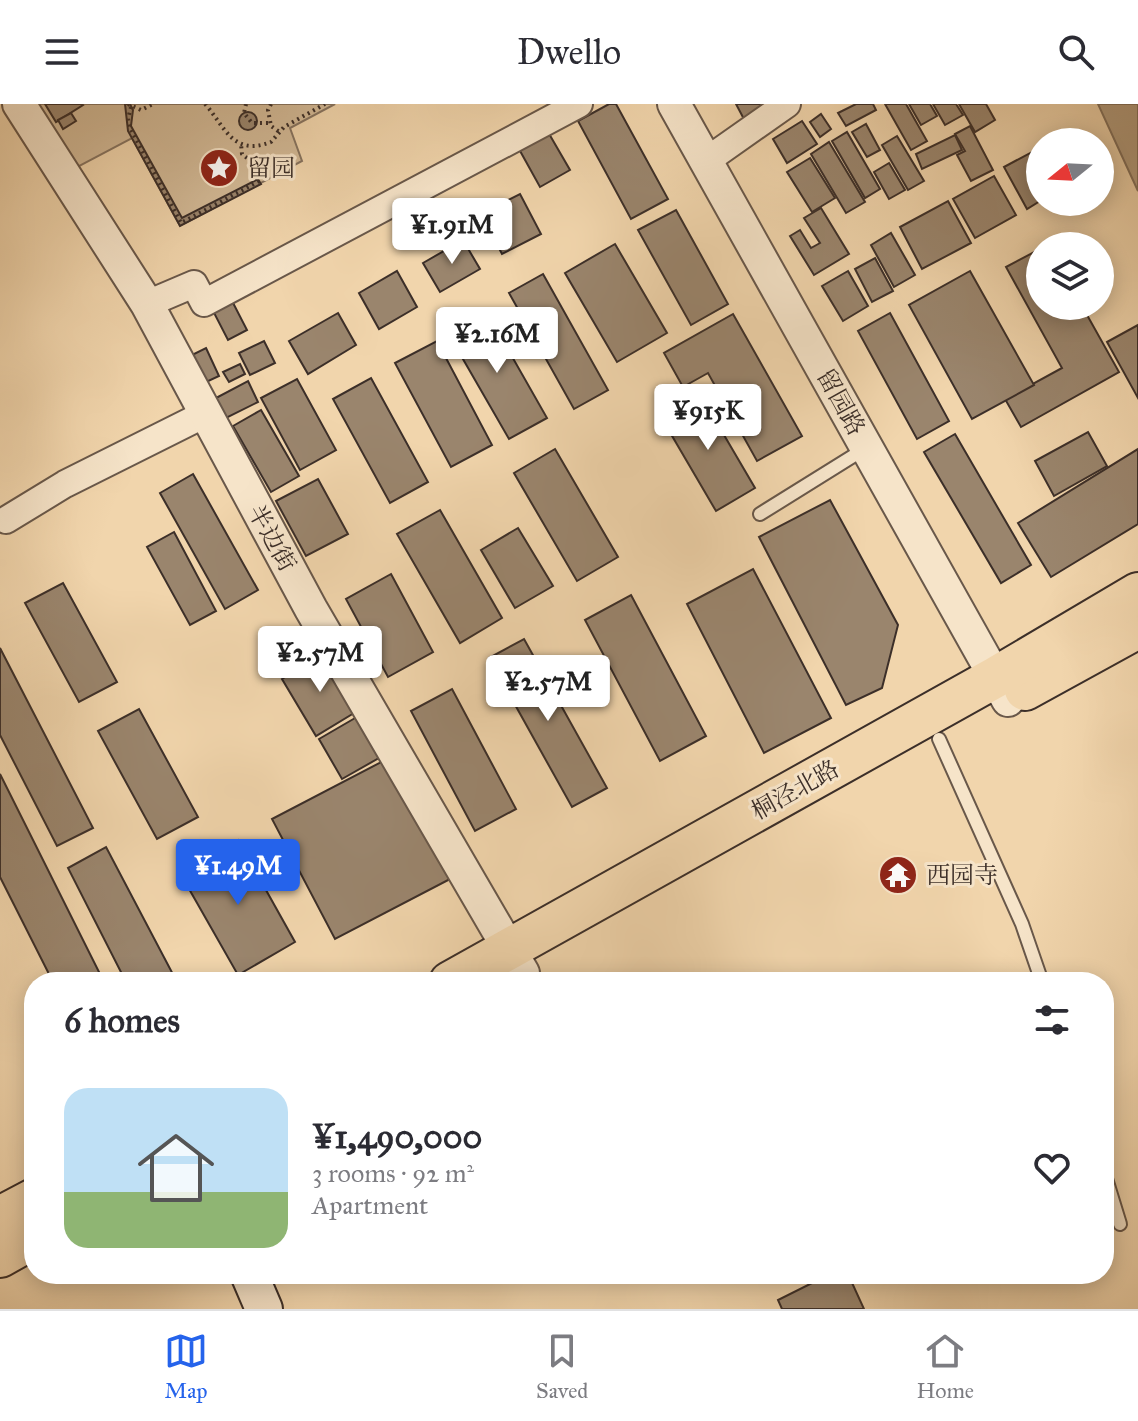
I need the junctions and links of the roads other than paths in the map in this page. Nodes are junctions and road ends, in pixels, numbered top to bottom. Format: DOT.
graph roads {
  1 [pos="16,104"];
  2 [pos="579,104"];
  3 [pos="674,104"];
  4 [pos="787,104"];
  5 [pos="0,113"];
  6 [pos="706,161"];
  7 [pos="147,304"];
  8 [pos="205,414"];
  9 [pos="866,448"];
  10 [pos="760,514"];
  11 [pos="6,520"];
  12 [pos="1138,593"];
  13 [pos="1138,628"];
  14 [pos="1002,689"];
  15 [pos="939,739"];
  16 [pos="513,969"];
  17 [pos="1039,972"];
  18 [pos="24,1204"];
  19 [pos="1114,1204"];
  20 [pos="0,1217"];
  21 [pos="1120,1224"];
  22 [pos="24,1244"];
  23 [pos="0,1257"];
  24 [pos="253,1284"];
  25 [pos="264,1309"];
  1 -- 5 [label="street"];
  1 -- 7 [label="street, 半边街"];
  2 -- 7 [label="street"];
  3 -- 6 [label="street, 留园路"];
  4 -- 6 [label="street"];
  6 -- 9 [label="street, 留园路"];
  7 -- 8 [label="street, 半边街"];
  8 -- 11 [label="street"];
  8 -- 16 [label="street, 半边街"];
  9 -- 10 [label="lane"];
  9 -- 14 [label="street, 留园路"];
  12 -- 14 [label="main road, 桐泾北路"];
  13 -- 14 [label="main road, 桐泾北路"];
  14 -- 15 [label="main road, 桐泾北路"];
  14 -- 16 [label="main road, 桐泾北路"];
  15 -- 16 [label="main road, 桐泾北路"];
  15 -- 17 [label="lane"];
  18 -- 20 [label="main road"];
  19 -- 21 [label="lane"];
  22 -- 23 [label="main road"];
  24 -- 25 [label="main road"];
}
